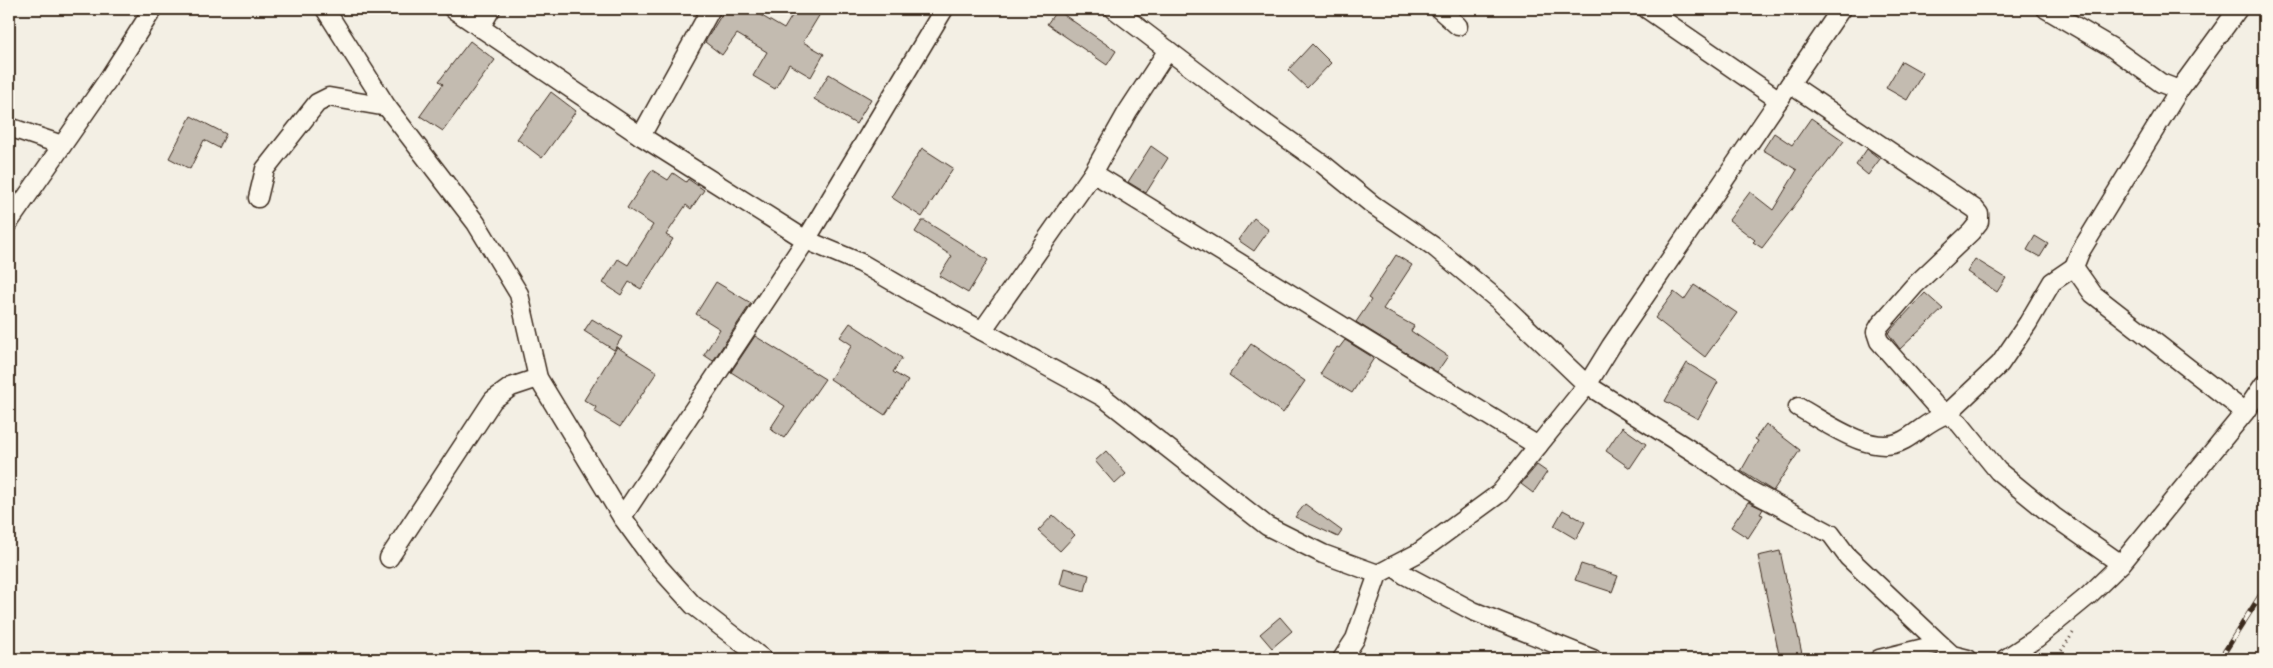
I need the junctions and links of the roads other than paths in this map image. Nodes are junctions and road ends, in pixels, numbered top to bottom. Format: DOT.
graph roads {
  1 [pos="153,9"];
  2 [pos="325,9"];
  3 [pos="453,9"];
  4 [pos="491,9"];
  5 [pos="711,9"];
  6 [pos="944,9"];
  7 [pos="1114,9"];
  8 [pos="1439,9"];
  9 [pos="1647,9"];
  10 [pos="1841,9"];
  11 [pos="2046,9"];
  12 [pos="2238,9"];
  13 [pos="1458,26"];
  14 [pos="480,28"];
  15 [pos="1168,50"];
  16 [pos="1790,84"];
  17 [pos="2179,90"];
  18 [pos="1779,100"];
  19 [pos="387,107"];
  20 [pos="9,127"];
  21 [pos="641,136"];
  22 [pos="62,145"];
  23 [pos="1094,173"];
  24 [pos="258,198"];
  25 [pos="9,222"];
  26 [pos="806,240"];
  27 [pos="2074,267"];
  28 [pos="982,331"];
  29 [pos="538,378"];
  30 [pos="2264,384"];
  31 [pos="1587,385"];
  32 [pos="1798,407"];
  33 [pos="2245,412"];
  34 [pos="1947,414"];
  35 [pos="1538,446"];
  36 [pos="622,517"];
  37 [pos="389,558"];
  38 [pos="2121,564"];
  39 [pos="1386,570"];
  40 [pos="1940,644"];
  41 [pos="763,659"];
  42 [pos="1342,659"];
  43 [pos="1593,659"];
  44 [pos="1879,659"];
  45 [pos="1968,659"];
  46 [pos="2005,659"];
  1 -- 22 [label="street"];
  2 -- 19 [label="street"];
  3 -- 14 [label="street"];
  4 -- 14 [label="street"];
  5 -- 21 [label="street"];
  6 -- 26 [label="street"];
  7 -- 15 [label="street"];
  8 -- 13 [label="street"];
  9 -- 18 [label="street"];
  10 -- 16 [label="street"];
  11 -- 17 [label="street"];
  12 -- 17 [label="street"];
  14 -- 21 [label="street"];
  15 -- 23 [label="street"];
  15 -- 31 [label="street"];
  16 -- 18 [label="street"];
  16 -- 34 [label="street"];
  17 -- 27 [label="street"];
  18 -- 31 [label="street"];
  19 -- 24 [label="street"];
  19 -- 29 [label="street"];
  20 -- 22 [label="street"];
  21 -- 26 [label="street"];
  22 -- 25 [label="street"];
  23 -- 28 [label="street"];
  23 -- 35 [label="street"];
  26 -- 28 [label="street"];
  26 -- 36 [label="street"];
  27 -- 33 [label="street"];
  27 -- 34 [label="street"];
  28 -- 39 [label="street"];
  29 -- 36 [label="street"];
  29 -- 37 [label="street"];
  30 -- 33 [label="street"];
  31 -- 35 [label="street"];
  31 -- 40 [label="street"];
  32 -- 34 [label="street"];
  33 -- 38 [label="street"];
  34 -- 38 [label="street"];
  35 -- 39 [label="street"];
  36 -- 41 [label="street"];
  38 -- 46 [label="street"];
  39 -- 42 [label="street"];
  39 -- 43 [label="street"];
  40 -- 44 [label="street"];
  40 -- 45 [label="street"];
}
